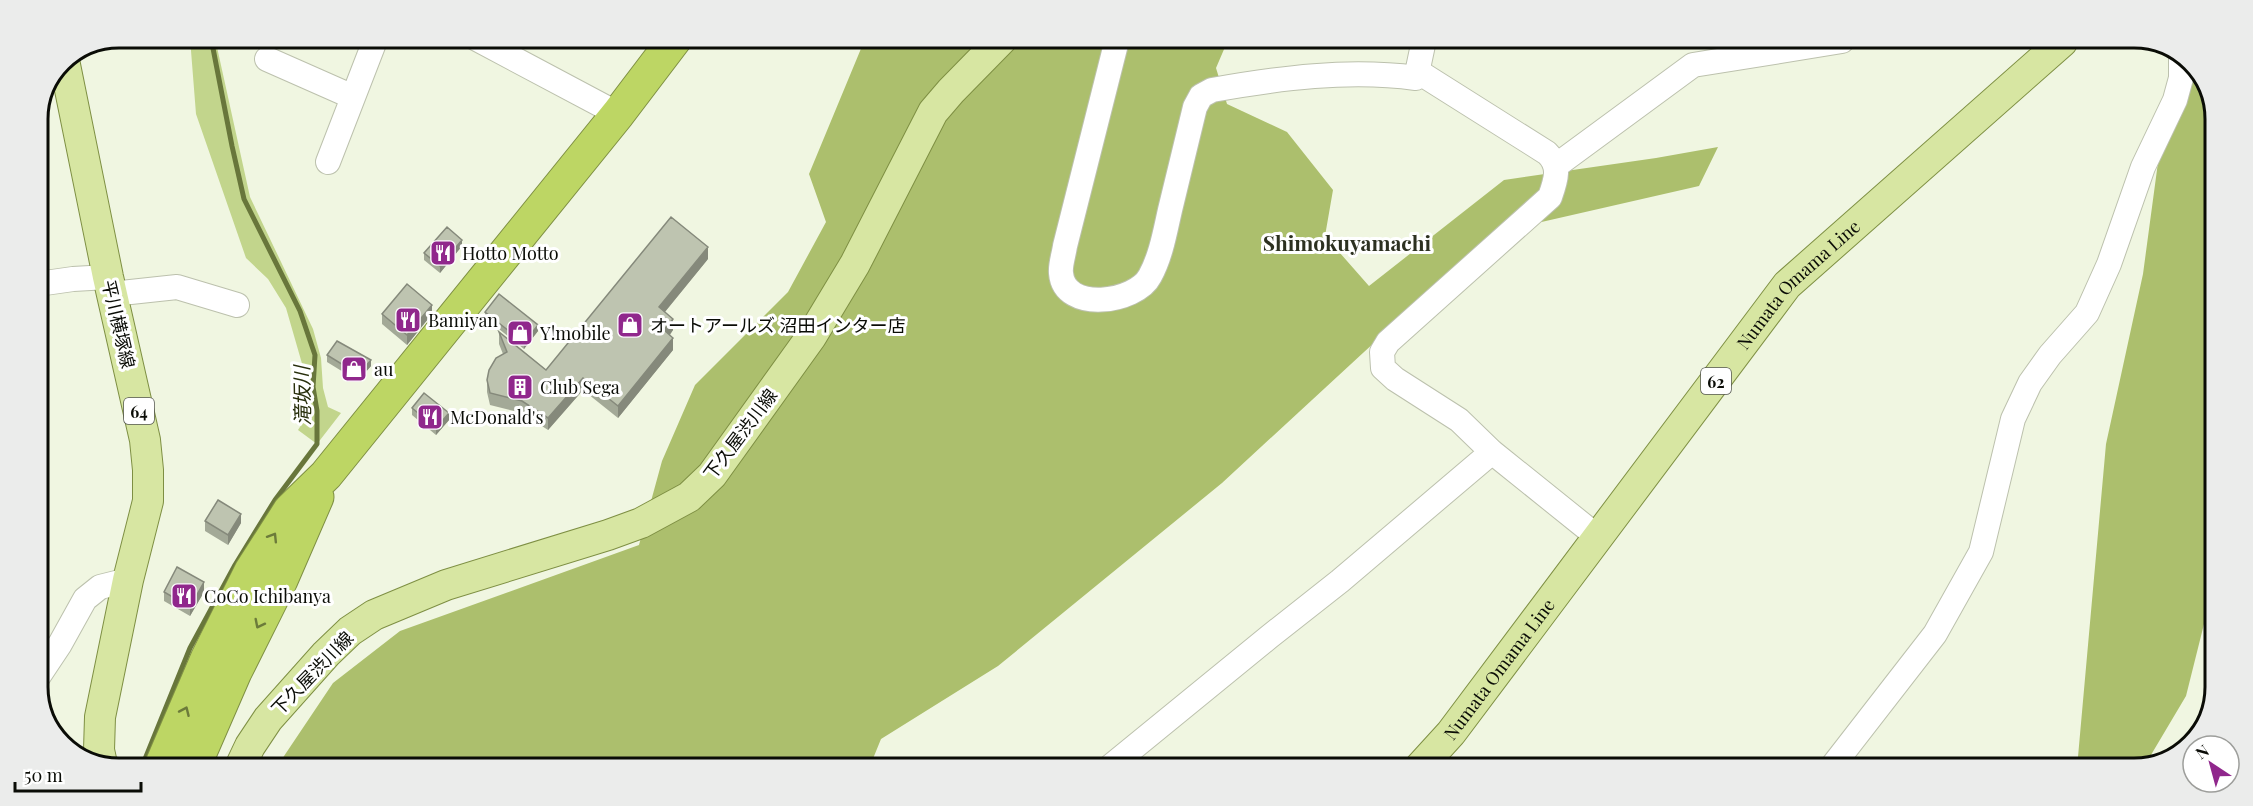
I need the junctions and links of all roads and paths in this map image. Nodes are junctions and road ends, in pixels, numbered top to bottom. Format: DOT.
graph roads {
  1 [pos="372,48"];
  2 [pos="494,48"];
  3 [pos="668,48"];
  4 [pos="993,48"];
  5 [pos="1114,48"];
  6 [pos="1422,48"];
  7 [pos="1799,48"];
  8 [pos="2046,48"];
  9 [pos="267,59"];
  10 [pos="2181,66"];
  11 [pos="1417,71"];
  12 [pos="66,72"];
  13 [pos="353,97"];
  14 [pos="618,114"];
  15 [pos="328,162"];
  16 [pos="1557,165"];
  17 [pos="48,283"];
  18 [pos="110,286"];
  19 [pos="237,305"];
  20 [pos="1492,452"];
  21 [pos="326,476"];
  22 [pos="1599,538"];
  23 [pos="128,580"];
  24 [pos="48,662"];
  25 [pos="100,755"];
  26 [pos="165,758"];
  27 [pos="198,758"];
  28 [pos="244,758"];
  29 [pos="1121,758"];
  30 [pos="1428,758"];
  31 [pos="1839,758"];
  1 -- 13 [label="street"];
  2 -- 14 [label="street"];
  3 -- 14 [label="highway"];
  4 -- 28 [label="main road, 下久屋渋川線"];
  5 -- 11 [label="street"];
  6 -- 11 [label="street"];
  7 -- 16 [label="street"];
  8 -- 22 [label="main road, Numata Omama Line / 62"];
  9 -- 13 [label="street"];
  10 -- 31 [label="street"];
  11 -- 16 [label="street"];
  12 -- 18 [label="main road, 平川横塚線 / 64"];
  13 -- 15 [label="street"];
  14 -- 21 [label="highway"];
  16 -- 20 [label="street"];
  17 -- 18 [label="street"];
  18 -- 19 [label="street"];
  18 -- 23 [label="main road, 平川横塚線 / 64"];
  20 -- 22 [label="street"];
  20 -- 29 [label="street"];
  26 -- 21 [label="highway, one-way"];
  21 -- 27 [label="highway, one-way"];
  22 -- 30 [label="main road, Numata Omama Line / 62"];
  23 -- 24 [label="street"];
  23 -- 25 [label="main road, 平川横塚線 / 64"];
}
